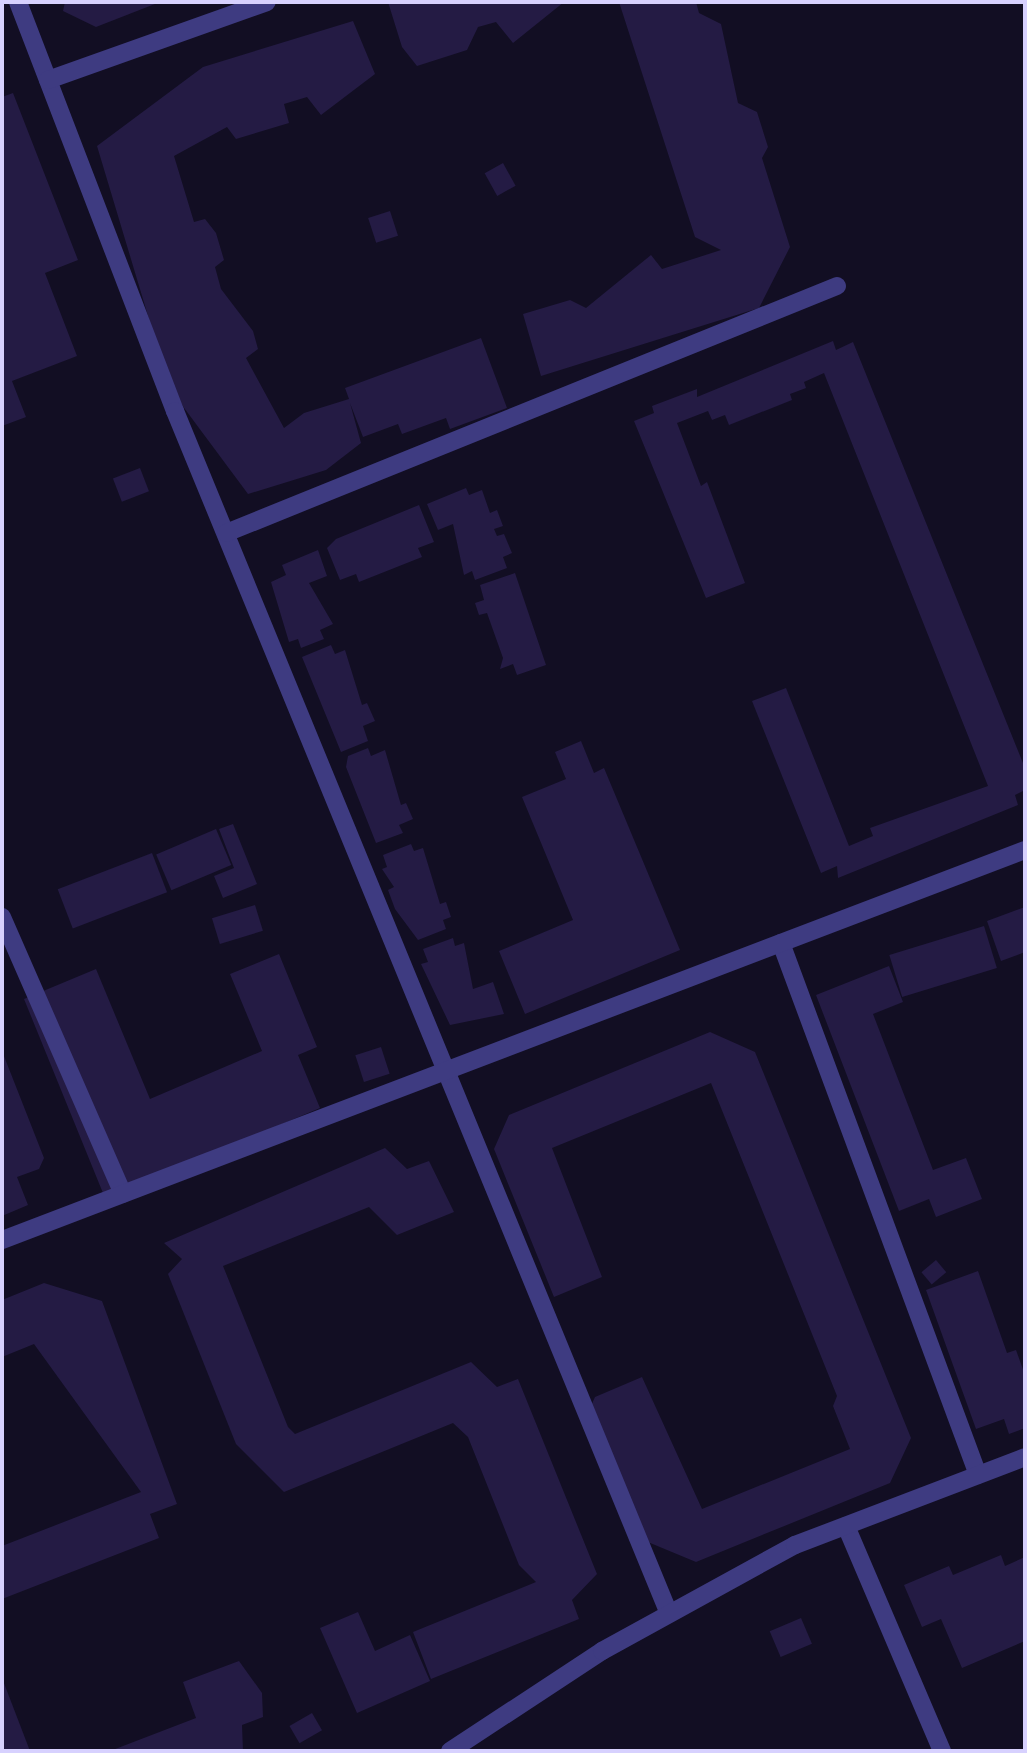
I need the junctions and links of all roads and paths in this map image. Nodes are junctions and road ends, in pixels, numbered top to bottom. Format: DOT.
graph roads {
  1 [pos="18,2"];
  2 [pos="267,2"];
  3 [pos="48,80"];
  4 [pos="837,286"];
  5 [pos="226,533"];
  6 [pos="1025,850"];
  7 [pos="2,918"];
  8 [pos="781,943"];
  9 [pos="449,1069"];
  10 [pos="122,1194"];
  11 [pos="2,1240"];
  12 [pos="1025,1457"];
  13 [pos="978,1475"];
  14 [pos="846,1526"];
  15 [pos="669,1614"];
  16 [pos="450,1751"];
  17 [pos="942,1751"];
  1 -- 3 [label="street"];
  2 -- 3 [label="street"];
  3 -- 5 [label="street"];
  4 -- 5 [label="street"];
  5 -- 9 [label="street"];
  6 -- 8 [label="street"];
  7 -- 10 [label="street"];
  8 -- 9 [label="street"];
  8 -- 13 [label="street"];
  9 -- 10 [label="street"];
  9 -- 15 [label="street"];
  10 -- 11 [label="street"];
  12 -- 13 [label="street"];
  13 -- 14 [label="street"];
  14 -- 15 [label="street"];
  14 -- 17 [label="street"];
  15 -- 16 [label="street"];
}
